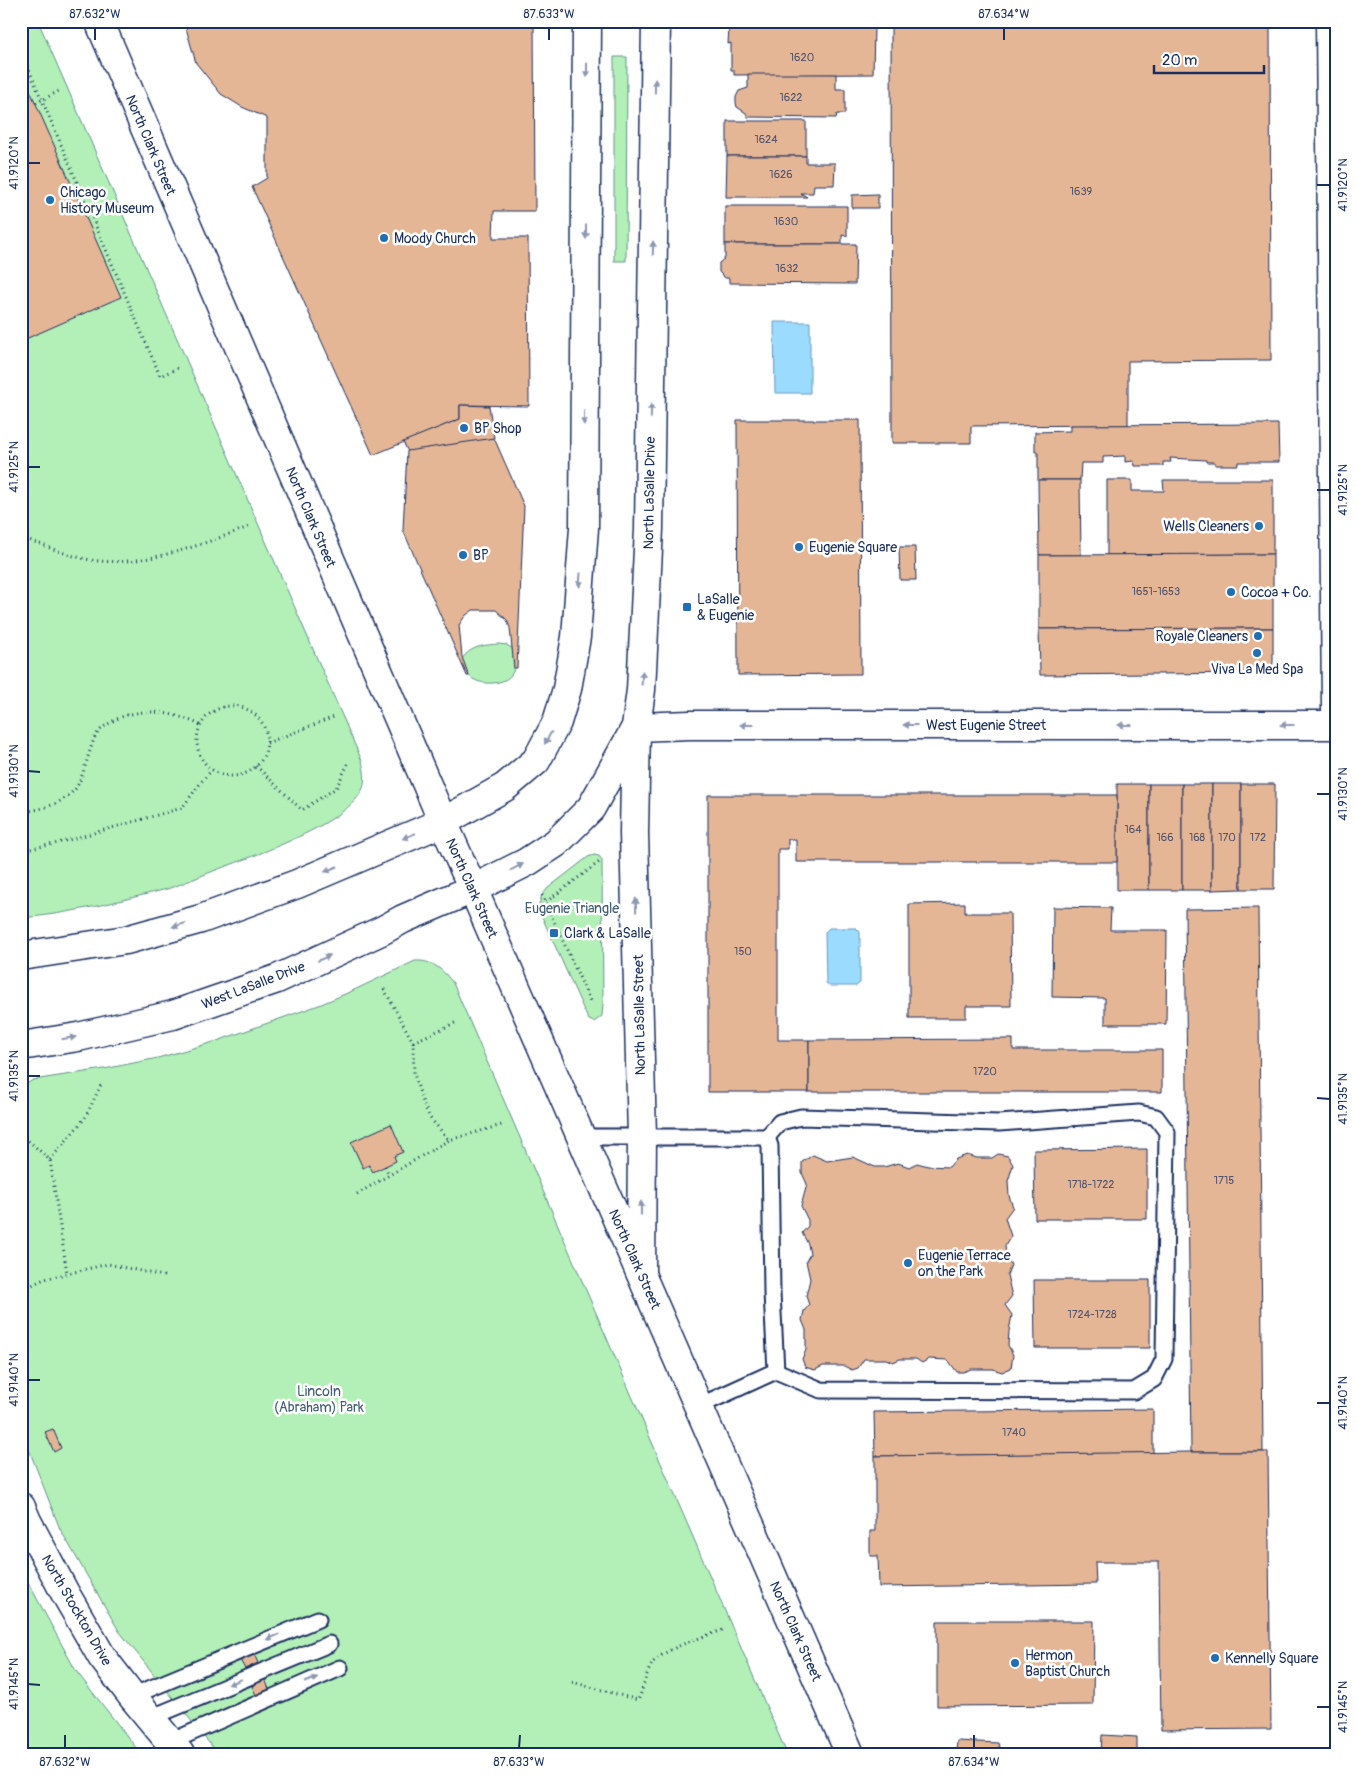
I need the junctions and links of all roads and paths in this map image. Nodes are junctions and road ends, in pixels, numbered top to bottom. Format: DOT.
graph roads {
  1 [pos="99,21"];
  2 [pos="587,21"];
  3 [pos="656,21"];
  4 [pos="1330,21"];
  5 [pos="21,52"];
  6 [pos="59,92"];
  7 [pos="42,100"];
  8 [pos="36,103"];
  9 [pos="1333,122"];
  10 [pos="180,367"];
  11 [pos="251,526"];
  12 [pos="21,537"];
  13 [pos="1336,709"];
  14 [pos="334,716"];
  15 [pos="200,724"];
  16 [pos="1336,725"];
  17 [pos="636,727"];
  18 [pos="267,743"];
  19 [pos="348,764"];
  20 [pos="256,766"];
  21 [pos="212,770"];
  22 [pos="21,812"];
  23 [pos="443,822"];
  24 [pos="21,851"];
  25 [pos="602,860"];
  26 [pos="473,889"];
  27 [pos="542,895"];
  28 [pos="545,902"];
  29 [pos="538,908"];
  30 [pos="21,956"];
  31 [pos="384,989"];
  32 [pos="590,1003"];
  33 [pos="457,1022"];
  34 [pos="414,1042"];
  35 [pos="21,1046"];
  36 [pos="101,1085"];
  37 [pos="505,1124"];
  38 [pos="21,1134"];
  39 [pos="642,1136"];
  40 [pos="581,1137"];
  41 [pos="767,1137"];
  42 [pos="449,1140"];
  43 [pos="50,1160"];
  44 [pos="385,1166"];
  45 [pos="389,1175"];
  46 [pos="357,1194"];
  47 [pos="67,1273"];
  48 [pos="641,1274"];
  49 [pos="168,1277"];
  50 [pos="28,1287"];
  51 [pos="776,1371"];
  52 [pos="698,1406"];
  53 [pos="21,1507"];
  54 [pos="318,1619"];
  55 [pos="723,1630"];
  56 [pos="329,1644"];
  57 [pos="340,1668"];
  58 [pos="572,1682"];
  59 [pos="132,1696"];
  60 [pos="150,1718"];
  61 [pos="175,1748"];
  62 [pos="850,1754"];
  1 -- 23 [label="main road, North Clark Street"];
  2 -- 23 [label="main road, one-way"];
  17 -- 3 [label="main road, North LaSalle Drive, one-way"];
  4 -- 9 [label="main road"];
  5 -- 7 [label="path"];
  6 -- 7 [label="path"];
  7 -- 8 [label="path"];
  7 -- 10 [label="path"];
  9 -- 13 [label="main road"];
  11 -- 12 [label="path"];
  14 -- 18 [label="path"];
  15 -- 18 [label="path"];
  15 -- 21 [label="path"];
  15 -- 22 [label="path"];
  16 -- 17 [label="main road, West Eugenie Street, one-way"];
  26 -- 17 [label="main road, North LaSalle Drive, one-way"];
  39 -- 17 [label="main road, North LaSalle Street, one-way"];
  18 -- 20 [label="path"];
  19 -- 20 [label="path"];
  20 -- 21 [label="path"];
  21 -- 24 [label="path"];
  23 -- 26 [label="main road, North Clark Street"];
  23 -- 30 [label="main road, one-way"];
  25 -- 28 [label="path"];
  35 -- 26 [label="main road, West LaSalle Drive, one-way"];
  26 -- 40 [label="main road, North Clark Street"];
  27 -- 28 [label="path"];
  28 -- 29 [label="path"];
  28 -- 32 [label="path"];
  31 -- 34 [label="path"];
  33 -- 34 [label="path"];
  34 -- 42 [label="path"];
  36 -- 43 [label="path"];
  37 -- 42 [label="path"];
  38 -- 43 [label="path"];
  39 -- 40 [label="lane"];
  39 -- 41 [label="lane"];
  48 -- 39 [label="main road, North LaSalle Street, one-way"];
  40 -- 48 [label="main road, North Clark Street"];
  41 -- 51 [label="lane"];
  41 -- 51 [label="lane"];
  42 -- 45 [label="path"];
  43 -- 47 [label="path"];
  44 -- 45 [label="path"];
  45 -- 46 [label="path"];
  47 -- 49 [label="path"];
  47 -- 50 [label="path"];
  48 -- 52 [label="main road, North Clark Street"];
  51 -- 52 [label="lane"];
  52 -- 62 [label="main road, North Clark Street"];
  53 -- 59 [label="main road, North Stockton Drive"];
  54 -- 59 [label="lane, one-way"];
  55 -- 58 [label="path"];
  56 -- 60 [label="lane, one-way"];
  61 -- 57 [label="lane, one-way"];
  59 -- 60 [label="main road, North Stockton Drive"];
  60 -- 61 [label="main road, North Stockton Drive"];
}
